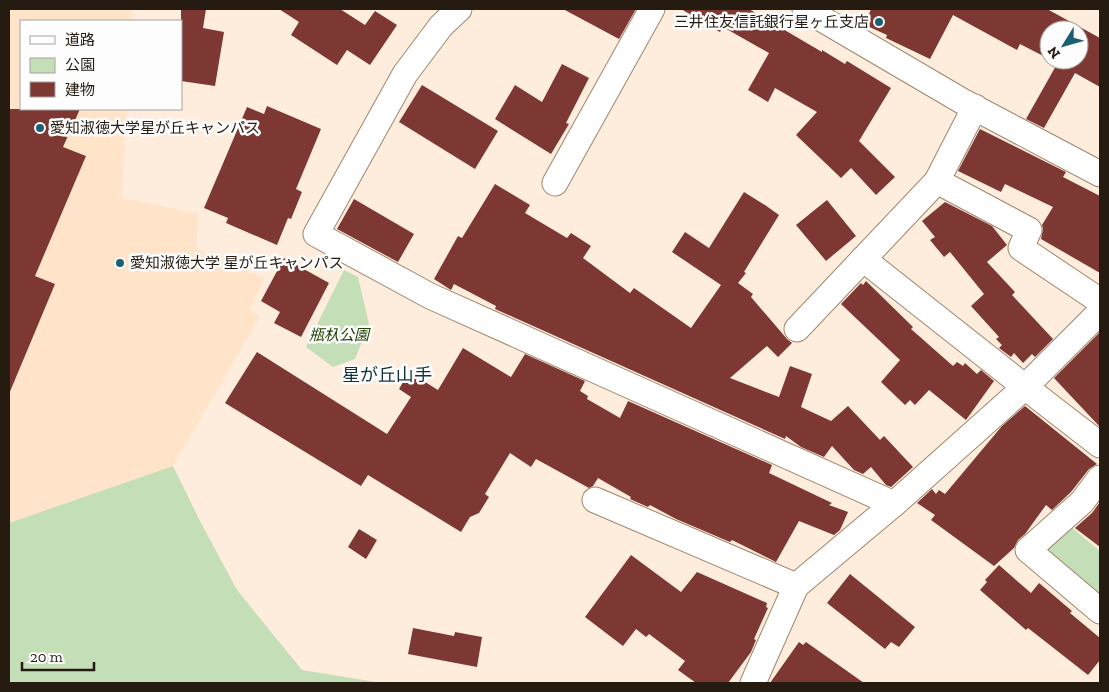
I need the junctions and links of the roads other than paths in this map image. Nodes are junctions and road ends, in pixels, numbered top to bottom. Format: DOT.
graph roads {
  1 [pos="459,9"];
  2 [pos="652,9"];
  3 [pos="804,9"];
  4 [pos="975,108"];
  5 [pos="1100,174"];
  6 [pos="936,181"];
  7 [pos="554,183"];
  8 [pos="863,258"];
  9 [pos="1100,301"];
  10 [pos="1100,312"];
  11 [pos="797,329"];
  12 [pos="1025,387"];
  13 [pos="1100,445"];
  14 [pos="1100,478"];
  15 [pos="595,500"];
  16 [pos="894,504"];
  17 [pos="796,586"];
  18 [pos="1100,611"];
  19 [pos="753,683"];
  1 -- 16 [label="street"];
  2 -- 7 [label="street"];
  3 -- 4 [label="street"];
  4 -- 5 [label="street"];
  4 -- 6 [label="street"];
  6 -- 8 [label="street"];
  6 -- 9 [label="street"];
  8 -- 11 [label="street"];
  8 -- 12 [label="street"];
  10 -- 12 [label="street"];
  12 -- 13 [label="street"];
  12 -- 16 [label="street"];
  14 -- 18 [label="street"];
  15 -- 17 [label="street"];
  16 -- 17 [label="street"];
  17 -- 19 [label="street"];
}
